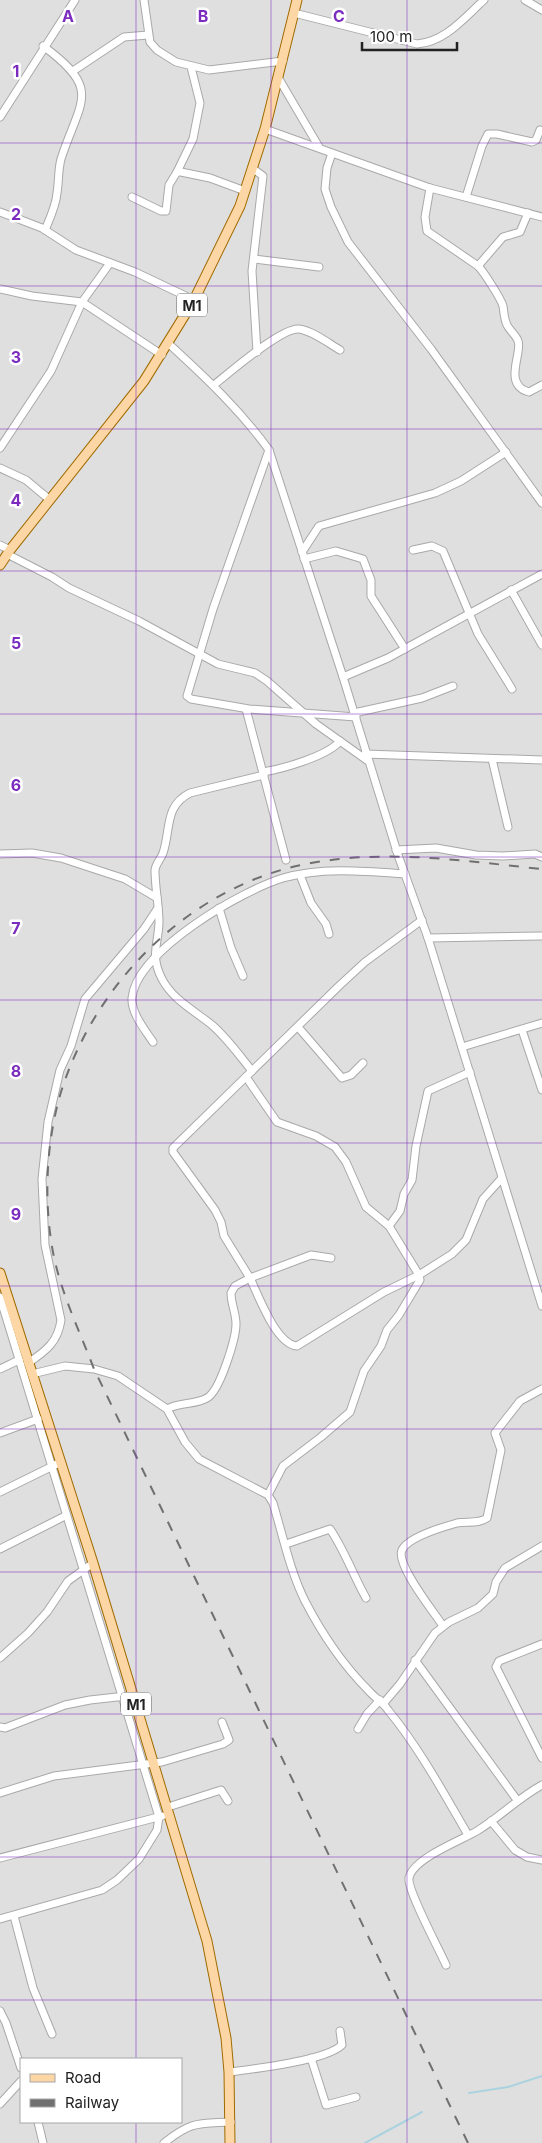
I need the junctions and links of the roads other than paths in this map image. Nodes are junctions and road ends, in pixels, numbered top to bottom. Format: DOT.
graph roads {
  1 [pos="75,0"];
  2 [pos="144,0"];
  3 [pos="297,0"];
  4 [pos="484,0"];
  5 [pos="525,0"];
  6 [pos="542,10"];
  7 [pos="294,13"];
  8 [pos="148,35"];
  9 [pos="44,46"];
  10 [pos="283,61"];
  11 [pos="191,68"];
  12 [pos="73,71"];
  13 [pos="279,79"];
  14 [pos="0,117"];
  15 [pos="265,129"];
  16 [pos="540,130"];
  17 [pos="319,147"];
  18 [pos="332,153"];
  19 [pos="252,168"];
  20 [pos="177,172"];
  21 [pos="430,188"];
  22 [pos="245,190"];
  23 [pos="132,197"];
  24 [pos="466,197"];
  25 [pos="0,212"];
  26 [pos="528,213"];
  27 [pos="542,217"];
  28 [pos="45,230"];
  29 [pos="254,259"];
  30 [pos="110,263"];
  31 [pos="478,266"];
  32 [pos="319,267"];
  33 [pos="0,289"];
  34 [pos="194,300"];
  35 [pos="82,302"];
  36 [pos="169,344"];
  37 [pos="340,350"];
  38 [pos="257,352"];
  39 [pos="162,355"];
  40 [pos="214,385"];
  41 [pos="542,385"];
  42 [pos="0,448"];
  43 [pos="269,450"];
  44 [pos="506,452"];
  45 [pos="0,468"];
  46 [pos="50,500"];
  47 [pos="542,503"];
  48 [pos="0,545"];
  49 [pos="413,550"];
  50 [pos="8,552"];
  51 [pos="303,555"];
  52 [pos="0,565"];
  53 [pos="542,574"];
  54 [pos="511,590"];
  55 [pos="468,612"];
  56 [pos="542,645"];
  57 [pos="405,649"];
  58 [pos="199,654"];
  59 [pos="343,676"];
  60 [pos="454,686"];
  61 [pos="512,688"];
  62 [pos="246,709"];
  63 [pos="300,711"];
  64 [pos="355,715"];
  65 [pos="340,741"];
  66 [pos="367,757"];
  67 [pos="492,759"];
  68 [pos="542,760"];
  69 [pos="263,773"];
  70 [pos="508,828"];
  71 [pos="542,849"];
  72 [pos="396,850"];
  73 [pos="0,854"];
  74 [pos="530,854"];
  75 [pos="542,857"];
  76 [pos="286,860"];
  77 [pos="404,874"];
  78 [pos="300,875"];
  79 [pos="157,898"];
  80 [pos="158,908"];
  81 [pos="219,908"];
  82 [pos="422,920"];
  83 [pos="329,934"];
  84 [pos="542,936"];
  85 [pos="428,938"];
  86 [pos="155,958"];
  87 [pos="243,976"];
  88 [pos="542,1023"];
  89 [pos="298,1027"];
  90 [pos="522,1030"];
  91 [pos="153,1042"];
  92 [pos="462,1047"];
  93 [pos="363,1063"];
  94 [pos="252,1071"];
  95 [pos="470,1072"];
  96 [pos="246,1077"];
  97 [pos="542,1090"];
  98 [pos="502,1179"];
  99 [pos="389,1226"];
  100 [pos="331,1258"];
  101 [pos="0,1272"];
  102 [pos="419,1275"];
  103 [pos="250,1278"];
  104 [pos="0,1299"];
  105 [pos="542,1306"];
  106 [pos="24,1362"];
  107 [pos="0,1369"];
  108 [pos="32,1374"];
  109 [pos="542,1389"];
  110 [pos="167,1409"];
  111 [pos="38,1419"];
  112 [pos="0,1433"];
  113 [pos="61,1462"];
  114 [pos="52,1466"];
  115 [pos="0,1492"];
  116 [pos="268,1496"];
  117 [pos="65,1516"];
  118 [pos="286,1544"];
  119 [pos="542,1546"];
  120 [pos="0,1549"];
  121 [pos="93,1563"];
  122 [pos="84,1569"];
  123 [pos="366,1598"];
  124 [pos="443,1626"];
  125 [pos="542,1644"];
  126 [pos="0,1658"];
  127 [pos="415,1660"];
  128 [pos="128,1696"];
  129 [pos="381,1702"];
  130 [pos="222,1722"];
  131 [pos="0,1726"];
  132 [pos="358,1729"];
  133 [pos="542,1758"];
  134 [pos="154,1762"];
  135 [pos="142,1765"];
  136 [pos="542,1785"];
  137 [pos="0,1793"];
  138 [pos="517,1800"];
  139 [pos="228,1801"];
  140 [pos="168,1810"];
  141 [pos="159,1817"];
  142 [pos="491,1821"];
  143 [pos="468,1835"];
  144 [pos="0,1858"];
  145 [pos="542,1860"];
  146 [pos="14,1916"];
  147 [pos="0,1919"];
  148 [pos="446,1965"];
  149 [pos="0,2011"];
  150 [pos="340,2031"];
  151 [pos="52,2034"];
  152 [pos="311,2058"];
  153 [pos="20,2065"];
  154 [pos="229,2072"];
  155 [pos="20,2083"];
  156 [pos="356,2097"];
  157 [pos="0,2104"];
  158 [pos="231,2122"];
  159 [pos="38,2123"];
  160 [pos="43,2143"];
  161 [pos="164,2143"];
  162 [pos="230,2143"];
  1 -- 9 [label="street"];
  2 -- 8 [label="street"];
  3 -- 7 [label="main road, M1"];
  4 -- 7 [label="street"];
  5 -- 6 [label="street"];
  7 -- 10 [label="main road, M1"];
  8 -- 11 [label="street"];
  8 -- 12 [label="street"];
  9 -- 12 [label="street"];
  9 -- 14 [label="street"];
  10 -- 11 [label="street"];
  10 -- 13 [label="main road, M1"];
  11 -- 20 [label="street"];
  12 -- 28 [label="street"];
  13 -- 15 [label="main road, M1"];
  13 -- 17 [label="street"];
  15 -- 17 [label="street"];
  15 -- 19 [label="main road, M1"];
  16 -- 24 [label="street"];
  17 -- 18 [label="street"];
  18 -- 21 [label="street"];
  18 -- 44 [label="street"];
  19 -- 22 [label="main road, M1"];
  19 -- 29 [label="street"];
  20 -- 22 [label="street"];
  20 -- 23 [label="street"];
  21 -- 24 [label="street"];
  21 -- 31 [label="street"];
  22 -- 34 [label="main road, M1"];
  24 -- 26 [label="street"];
  25 -- 28 [label="street"];
  26 -- 27 [label="street"];
  26 -- 31 [label="street"];
  28 -- 30 [label="street"];
  29 -- 32 [label="street"];
  29 -- 38 [label="street"];
  30 -- 34 [label="street"];
  30 -- 35 [label="street"];
  31 -- 41 [label="street"];
  33 -- 35 [label="street"];
  34 -- 36 [label="main road, M1"];
  35 -- 39 [label="street"];
  35 -- 42 [label="street"];
  36 -- 39 [label="main road, M1"];
  36 -- 40 [label="street"];
  37 -- 38 [label="street"];
  38 -- 40 [label="street"];
  39 -- 46 [label="main road, M1"];
  40 -- 43 [label="street"];
  43 -- 51 [label="street"];
  43 -- 58 [label="street"];
  44 -- 47 [label="street"];
  44 -- 51 [label="street"];
  45 -- 46 [label="street"];
  46 -- 50 [label="main road, M1"];
  48 -- 50 [label="street"];
  49 -- 55 [label="street"];
  50 -- 52 [label="main road, M1"];
  50 -- 58 [label="street"];
  51 -- 57 [label="street"];
  51 -- 59 [label="street"];
  53 -- 54 [label="street"];
  54 -- 55 [label="street"];
  54 -- 56 [label="street"];
  55 -- 57 [label="street"];
  55 -- 61 [label="street"];
  57 -- 59 [label="street"];
  58 -- 62 [label="street"];
  58 -- 63 [label="street"];
  59 -- 64 [label="street"];
  60 -- 64 [label="street"];
  62 -- 63 [label="street"];
  62 -- 69 [label="street"];
  63 -- 64 [label="street"];
  63 -- 65 [label="street"];
  64 -- 66 [label="street"];
  65 -- 66 [label="street"];
  65 -- 69 [label="street"];
  66 -- 67 [label="street"];
  66 -- 72 [label="street"];
  67 -- 68 [label="street"];
  67 -- 70 [label="street"];
  69 -- 76 [label="street"];
  69 -- 79 [label="street"];
  71 -- 74 [label="street"];
  72 -- 74 [label="street"];
  72 -- 77 [label="street"];
  73 -- 79 [label="street"];
  74 -- 75 [label="street"];
  77 -- 78 [label="street"];
  77 -- 82 [label="street"];
  78 -- 81 [label="street"];
  78 -- 83 [label="street"];
  79 -- 80 [label="street"];
  80 -- 86 [label="street"];
  80 -- 106 [label="street"];
  81 -- 86 [label="street"];
  81 -- 87 [label="street"];
  82 -- 85 [label="street"];
  82 -- 89 [label="street"];
  84 -- 85 [label="street"];
  85 -- 92 [label="street"];
  86 -- 91 [label="street"];
  86 -- 94 [label="street"];
  88 -- 90 [label="street"];
  89 -- 93 [label="street"];
  89 -- 94 [label="street"];
  90 -- 92 [label="street"];
  90 -- 97 [label="street"];
  92 -- 95 [label="street"];
  94 -- 96 [label="street"];
  95 -- 98 [label="street"];
  95 -- 99 [label="street"];
  96 -- 99 [label="street"];
  96 -- 103 [label="street"];
  98 -- 102 [label="street"];
  98 -- 105 [label="street"];
  99 -- 102 [label="street"];
  100 -- 103 [label="street"];
  101 -- 106 [label="main road, M1"];
  102 -- 103 [label="street"];
  102 -- 116 [label="street"];
  103 -- 110 [label="street"];
  104 -- 106 [label="street"];
  106 -- 107 [label="street"];
  106 -- 108 [label="main road, M1"];
  106 -- 111 [label="street"];
  108 -- 110 [label="street"];
  108 -- 113 [label="main road, M1"];
  109 -- 124 [label="street"];
  110 -- 116 [label="street"];
  111 -- 112 [label="street"];
  111 -- 114 [label="street"];
  113 -- 114 [label="street"];
  113 -- 121 [label="main road, M1"];
  114 -- 115 [label="street"];
  114 -- 117 [label="street"];
  116 -- 118 [label="street"];
  117 -- 120 [label="street"];
  117 -- 122 [label="street"];
  118 -- 123 [label="street"];
  118 -- 129 [label="street"];
  119 -- 124 [label="street"];
  121 -- 122 [label="street"];
  121 -- 128 [label="main road, M1"];
  122 -- 126 [label="street"];
  122 -- 128 [label="street"];
  124 -- 127 [label="street"];
  125 -- 133 [label="street"];
  127 -- 129 [label="street"];
  127 -- 138 [label="street"];
  128 -- 131 [label="street"];
  128 -- 134 [label="main road, M1"];
  128 -- 135 [label="street"];
  129 -- 132 [label="street"];
  129 -- 143 [label="street"];
  130 -- 134 [label="street"];
  134 -- 135 [label="street"];
  134 -- 140 [label="main road, M1"];
  135 -- 137 [label="street"];
  135 -- 141 [label="street"];
  136 -- 138 [label="street"];
  138 -- 142 [label="street"];
  139 -- 140 [label="street"];
  140 -- 141 [label="street"];
  140 -- 154 [label="main road, M1"];
  141 -- 144 [label="street"];
  141 -- 146 [label="street"];
  142 -- 143 [label="street"];
  142 -- 145 [label="street"];
  143 -- 148 [label="street"];
  146 -- 147 [label="street"];
  146 -- 151 [label="street"];
  149 -- 153 [label="street"];
  150 -- 152 [label="street"];
  152 -- 154 [label="street"];
  152 -- 156 [label="street"];
  154 -- 158 [label="main road, M1"];
  155 -- 157 [label="street"];
  158 -- 161 [label="street"];
  158 -- 162 [label="main road, M1"];
  159 -- 160 [label="street"];
}
